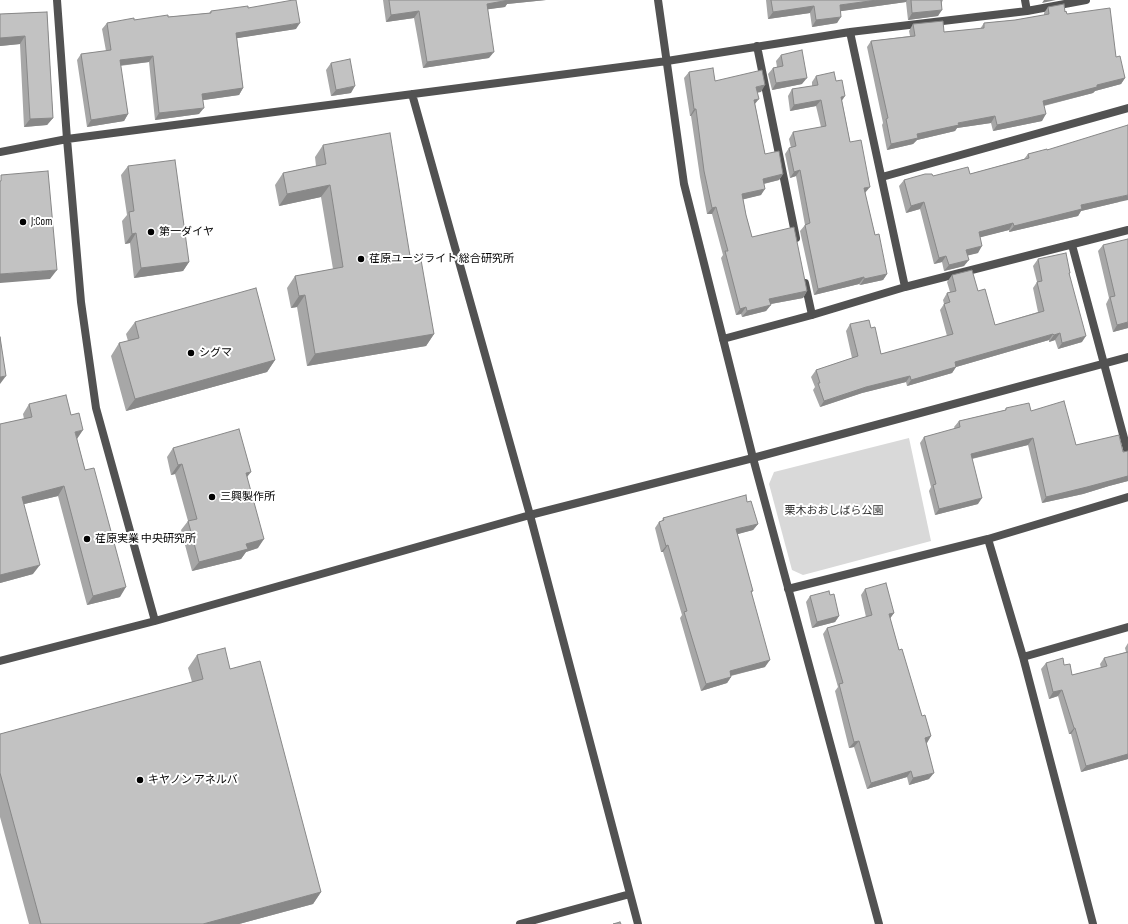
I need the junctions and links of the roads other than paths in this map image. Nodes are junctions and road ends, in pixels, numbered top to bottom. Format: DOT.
graph roads {
  1 [pos="57,0"];
  2 [pos="658,0"];
  3 [pos="1025,0"];
  4 [pos="1086,0"];
  5 [pos="1027,11"];
  6 [pos="850,32"];
  7 [pos="757,46"];
  8 [pos="667,61"];
  9 [pos="412,94"];
  10 [pos="1128,108"];
  11 [pos="67,140"];
  12 [pos="0,152"];
  13 [pos="882,177"];
  14 [pos="1128,230"];
  15 [pos="1072,245"];
  16 [pos="798,246"];
  17 [pos="804,277"];
  18 [pos="905,287"];
  19 [pos="812,315"];
  20 [pos="723,339"];
  21 [pos="1128,356"];
  22 [pos="1104,363"];
  23 [pos="1128,453"];
  24 [pos="753,458"];
  25 [pos="1128,497"];
  26 [pos="530,515"];
  27 [pos="988,539"];
  28 [pos="788,589"];
  29 [pos="154,621"];
  30 [pos="1128,627"];
  31 [pos="1023,657"];
  32 [pos="0,661"];
  33 [pos="630,894"];
  34 [pos="520,924"];
  35 [pos="638,924"];
  36 [pos="879,924"];
  37 [pos="1093,924"];
  1 -- 11 [label="street"];
  2 -- 8 [label="street"];
  3 -- 5 [label="street"];
  4 -- 5 [label="street"];
  5 -- 6 [label="street"];
  6 -- 7 [label="street"];
  6 -- 13 [label="street"];
  7 -- 8 [label="street"];
  7 -- 16 [label="street"];
  8 -- 9 [label="street"];
  8 -- 20 [label="street"];
  9 -- 11 [label="street"];
  9 -- 26 [label="street"];
  10 -- 13 [label="street"];
  11 -- 12 [label="street"];
  11 -- 29 [label="street"];
  13 -- 18 [label="street"];
  14 -- 15 [label="street"];
  15 -- 18 [label="street"];
  15 -- 22 [label="street"];
  17 -- 19 [label="street"];
  18 -- 19 [label="street"];
  19 -- 20 [label="street"];
  20 -- 24 [label="street"];
  21 -- 22 [label="street"];
  22 -- 23 [label="street"];
  22 -- 24 [label="street"];
  24 -- 26 [label="street"];
  24 -- 28 [label="street"];
  25 -- 27 [label="street"];
  26 -- 29 [label="street"];
  26 -- 33 [label="street"];
  27 -- 28 [label="street"];
  27 -- 31 [label="street"];
  28 -- 36 [label="street"];
  29 -- 32 [label="street"];
  30 -- 31 [label="street"];
  31 -- 37 [label="street"];
  33 -- 34 [label="street"];
  33 -- 35 [label="street"];
}
